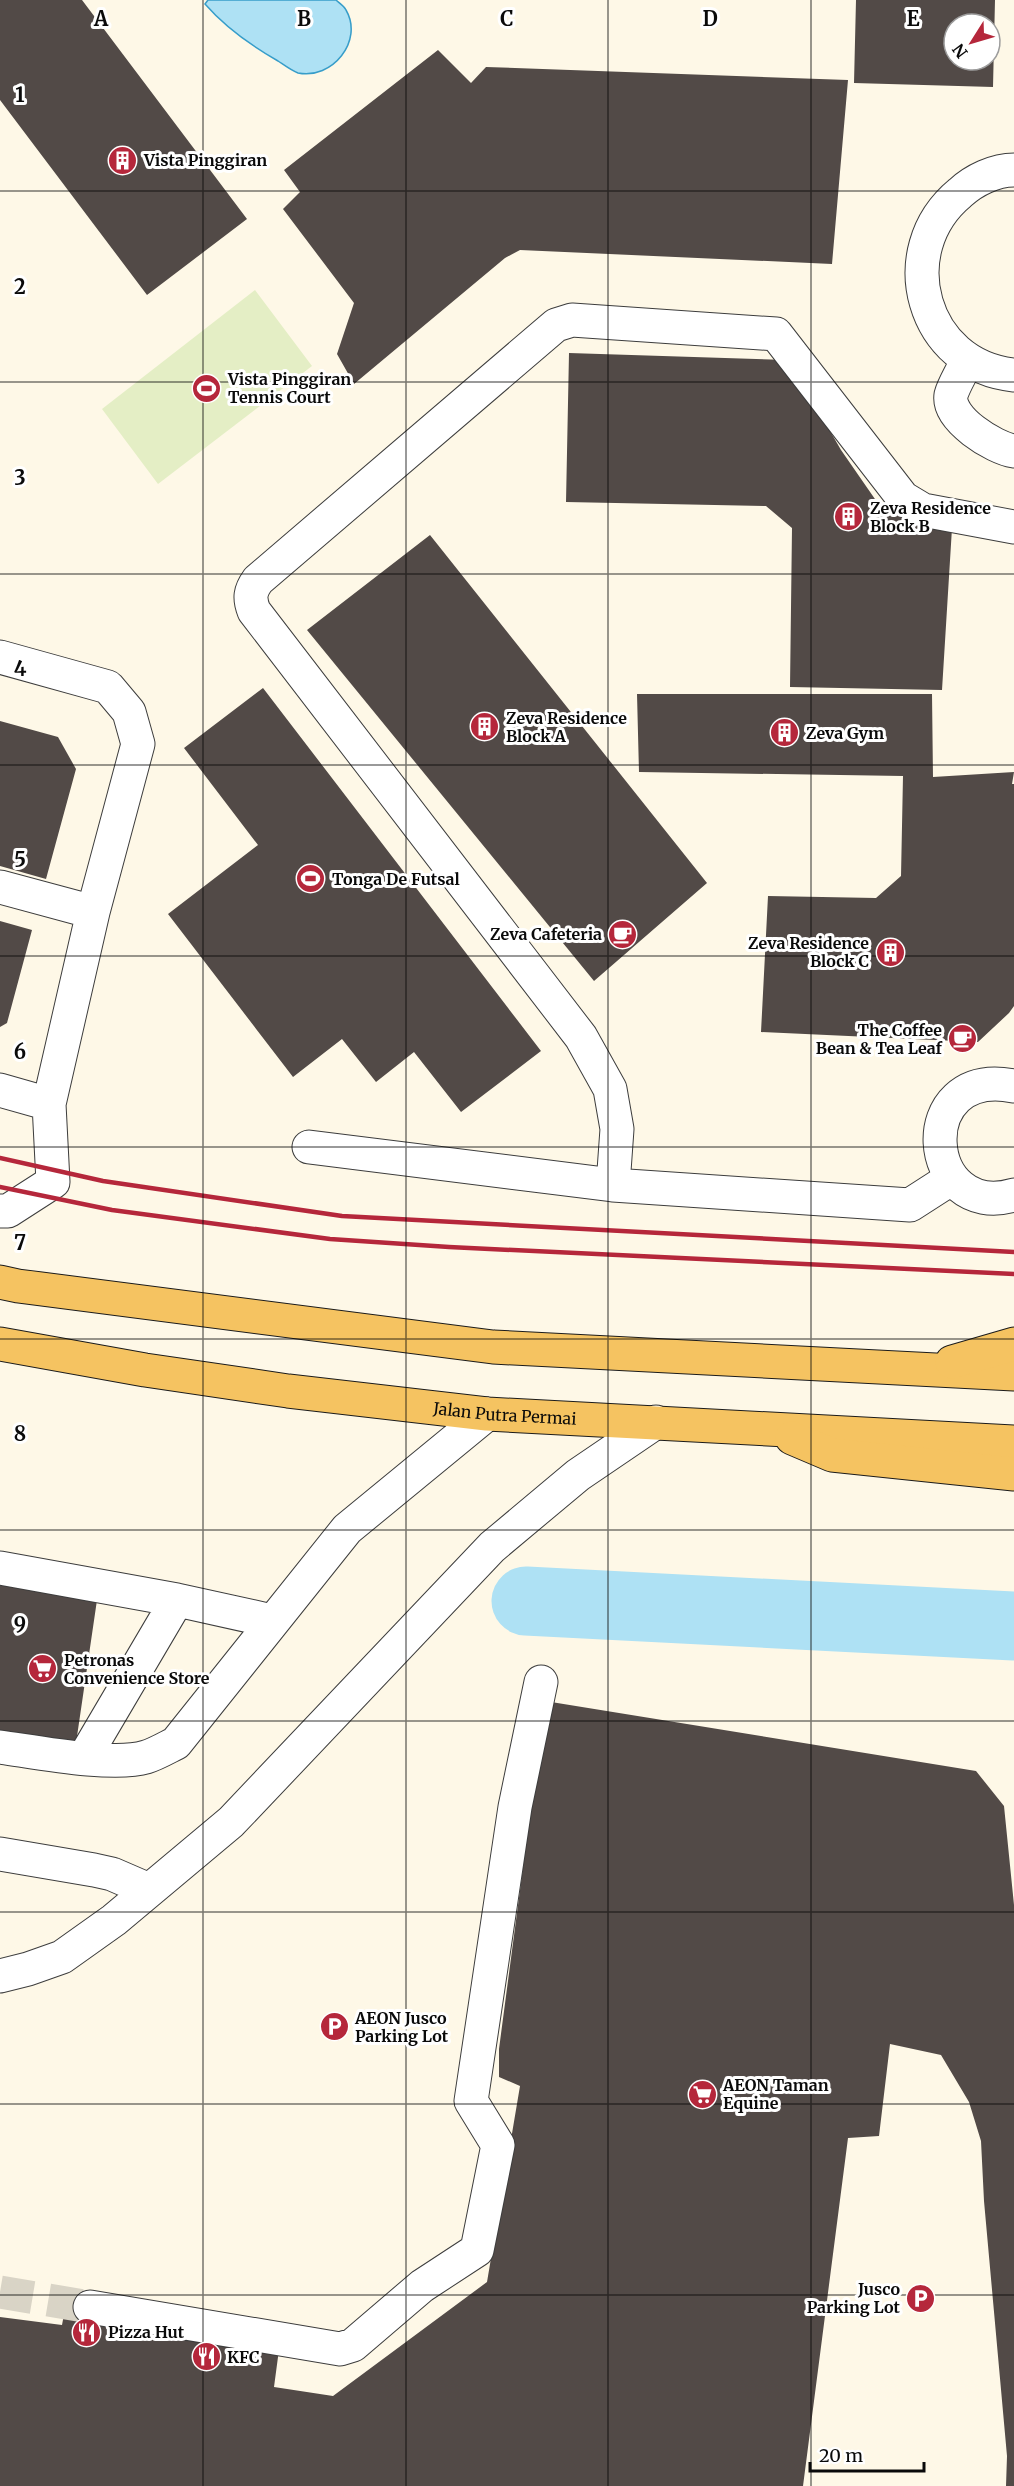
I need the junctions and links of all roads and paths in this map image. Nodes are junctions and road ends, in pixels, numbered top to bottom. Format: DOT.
graph roads {
  1 [pos="1014,170"];
  2 [pos="968,360"];
  3 [pos="1014,375"];
  4 [pos="1014,451"];
  5 [pos="1014,527"];
  6 [pos="0,657"];
  7 [pos="0,887"];
  8 [pos="93,912"];
  9 [pos="1014,1086"];
  10 [pos="0,1090"];
  11 [pos="49,1104"];
  12 [pos="309,1147"];
  13 [pos="952,1179"];
  14 [pos="613,1185"];
  15 [pos="1014,1195"];
  16 [pos="0,1210"];
  17 [pos="0,1282"];
  18 [pos="0,1344"];
  19 [pos="1014,1344"];
  20 [pos="927,1369"];
  21 [pos="1014,1374"];
  22 [pos="487,1414"];
  23 [pos="656,1422"];
  24 [pos="771,1428"];
  25 [pos="1014,1442"];
  26 [pos="1014,1474"];
  27 [pos="0,1568"];
  28 [pos="177,1600"];
  29 [pos="272,1621"];
  30 [pos="541,1682"];
  31 [pos="0,1747"];
  32 [pos="84,1758"];
  33 [pos="0,1854"];
  34 [pos="149,1890"];
  35 [pos="0,1976"];
  36 [pos="90,2307"];
  1 -- 2 [label="street"];
  2 -- 3 [label="street"];
  2 -- 4 [label="street"];
  5 -- 14 [label="street"];
  6 -- 8 [label="street"];
  7 -- 8 [label="street"];
  8 -- 11 [label="street"];
  9 -- 13 [label="street"];
  10 -- 11 [label="street"];
  11 -- 16 [label="street"];
  12 -- 14 [label="street"];
  13 -- 14 [label="street"];
  13 -- 15 [label="street"];
  17 -- 20 [label="main road"];
  18 -- 22 [label="main road, Jalan Putra Permai"];
  19 -- 20 [label="main road"];
  20 -- 21 [label="main road"];
  22 -- 23 [label="main road, Jalan Putra Permai"];
  22 -- 29 [label="street"];
  23 -- 24 [label="main road, Jalan Putra Permai"];
  23 -- 34 [label="street"];
  24 -- 25 [label="main road, Jalan Putra Permai"];
  24 -- 26 [label="main road"];
  27 -- 28 [label="street"];
  28 -- 29 [label="street"];
  28 -- 32 [label="street"];
  29 -- 32 [label="street"];
  30 -- 36 [label="street"];
  31 -- 32 [label="street"];
  33 -- 34 [label="street"];
  34 -- 35 [label="street"];
}
